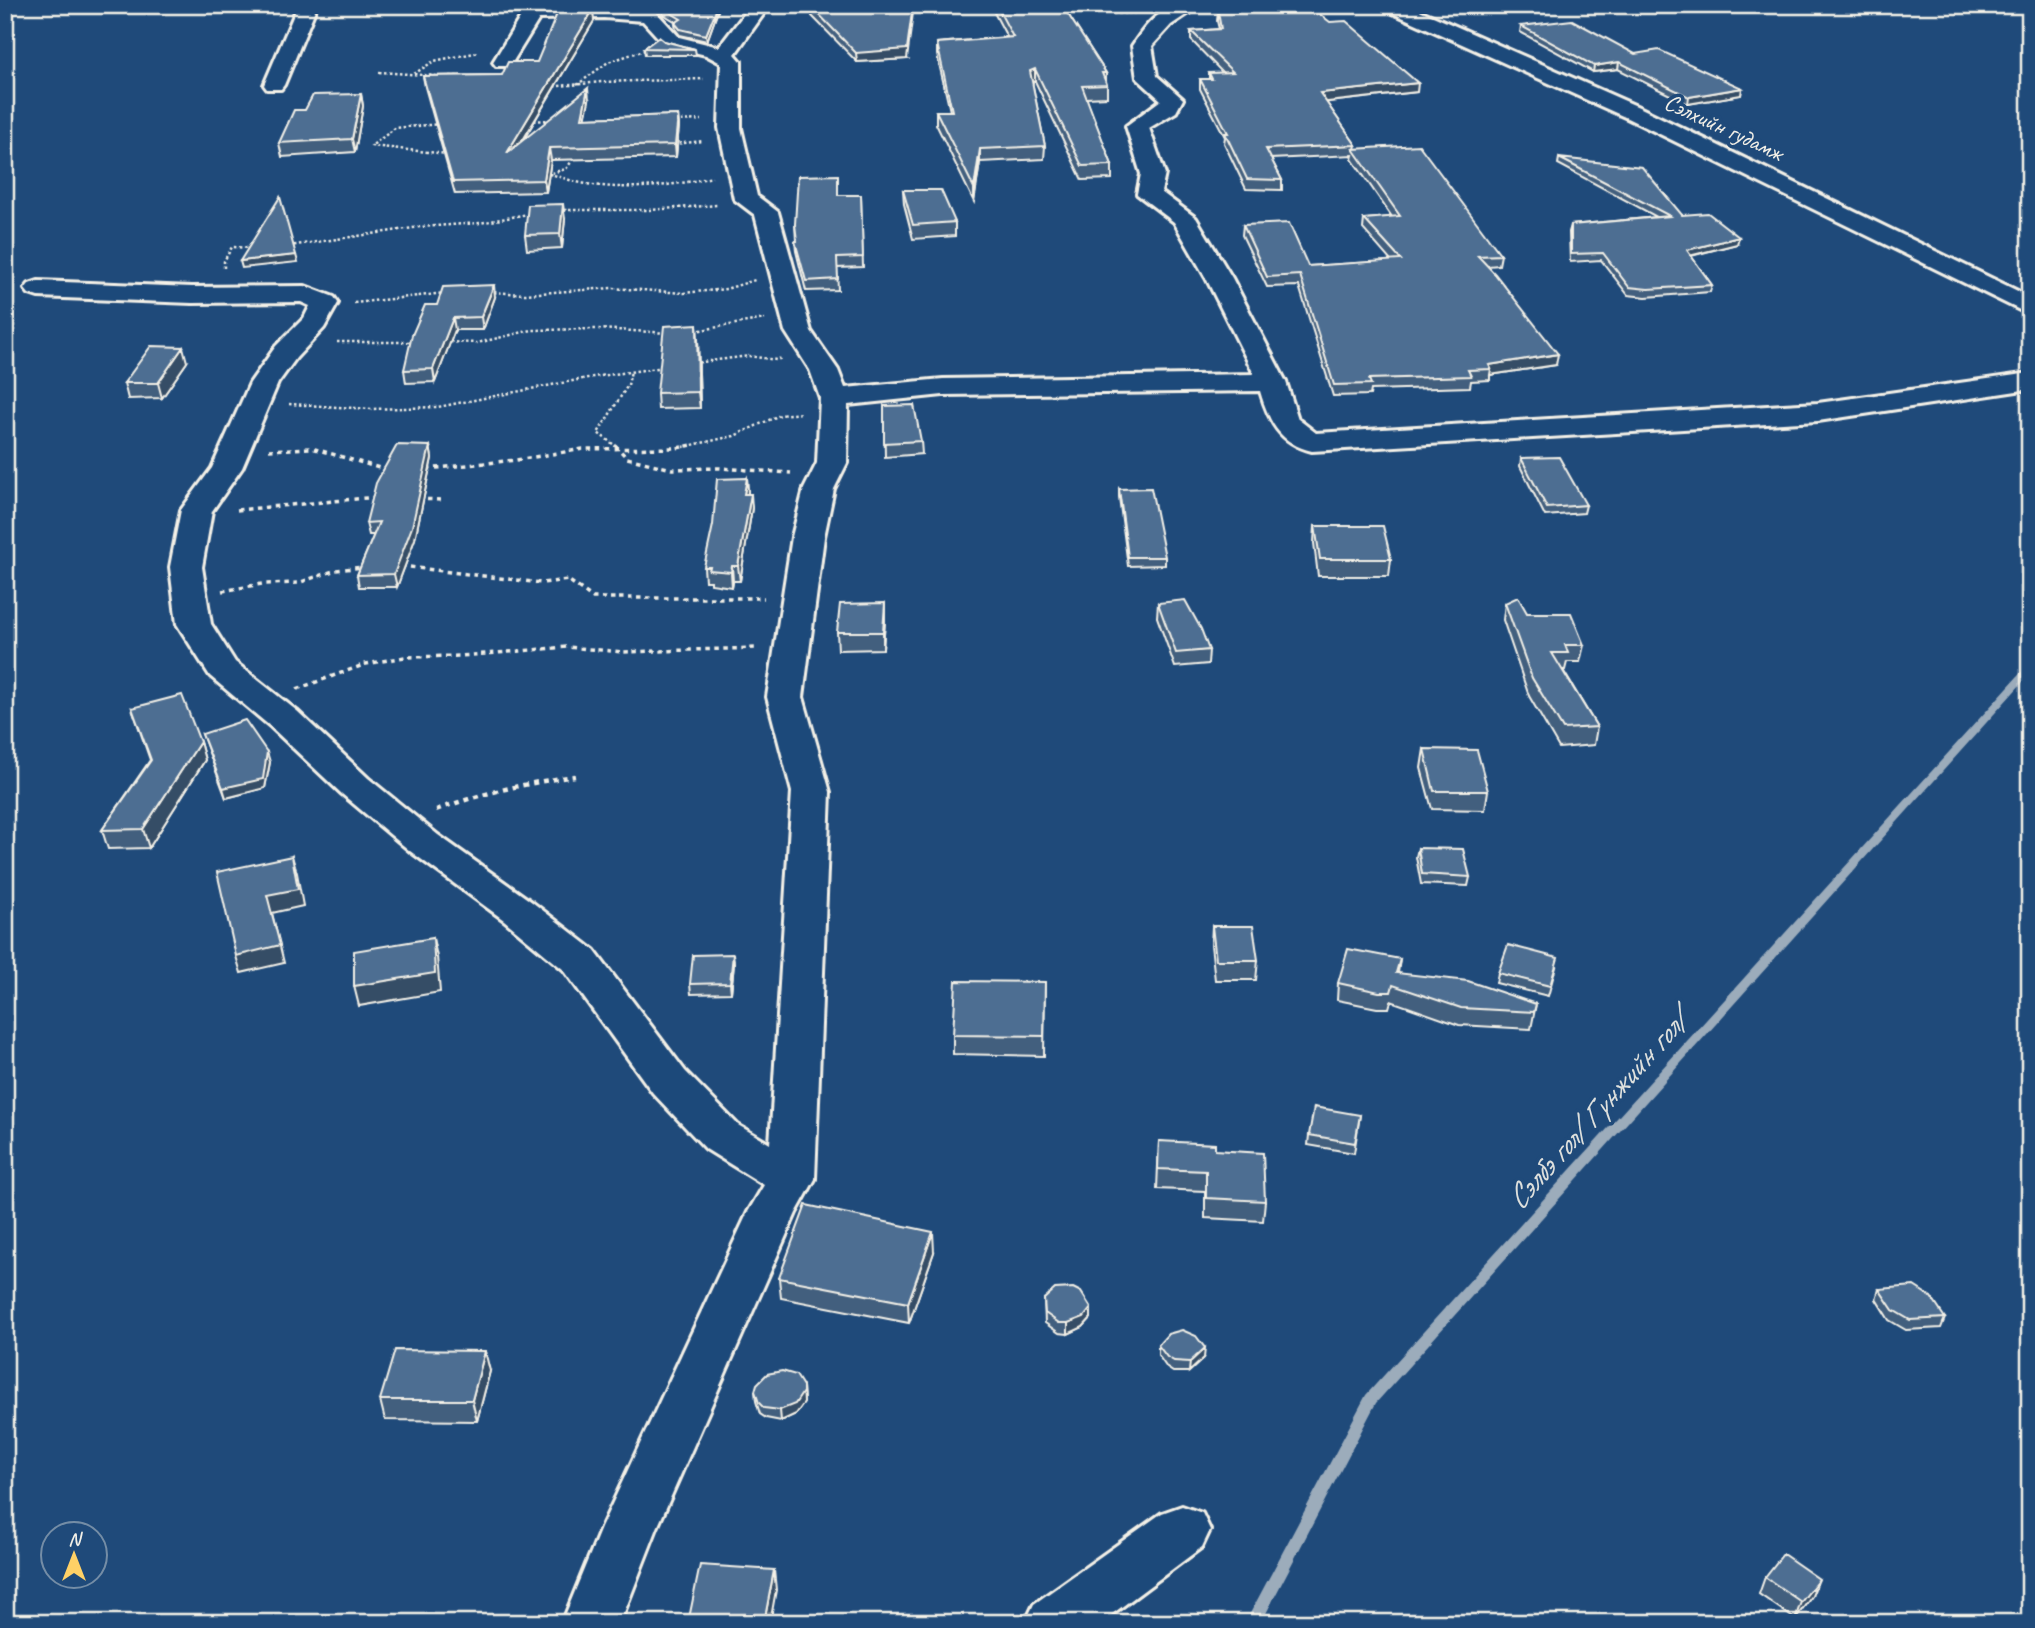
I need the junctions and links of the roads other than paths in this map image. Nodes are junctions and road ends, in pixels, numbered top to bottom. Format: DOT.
graph roads {
  1 [pos="308,5"];
  2 [pos="761,5"];
  3 [pos="1391,5"];
  4 [pos="1183,8"];
  5 [pos="532,9"];
  6 [pos="507,56"];
  7 [pos="727,66"];
  8 [pos="274,86"];
  9 [pos="38,289"];
  10 [pos="2030,307"];
  11 [pos="2030,381"];
  12 [pos="1272,382"];
  13 [pos="834,405"];
  14 [pos="791,1179"];
  15 [pos="1182,1530"];
  16 [pos="591,1623"];
  17 [pos="1054,1623"];
  1 -- 8 [label="street"];
  2 -- 7 [label="street"];
  3 -- 10 [label="street, Сэлхийн гудамж"];
  4 -- 12 [label="street"];
  5 -- 6 [label="street"];
  5 -- 7 [label="street"];
  7 -- 13 [label="street"];
  9 -- 14 [label="street"];
  11 -- 12 [label="street"];
  12 -- 13 [label="street"];
  13 -- 14 [label="street"];
  14 -- 16 [label="street"];
  15 -- 17 [label="street"];
}
